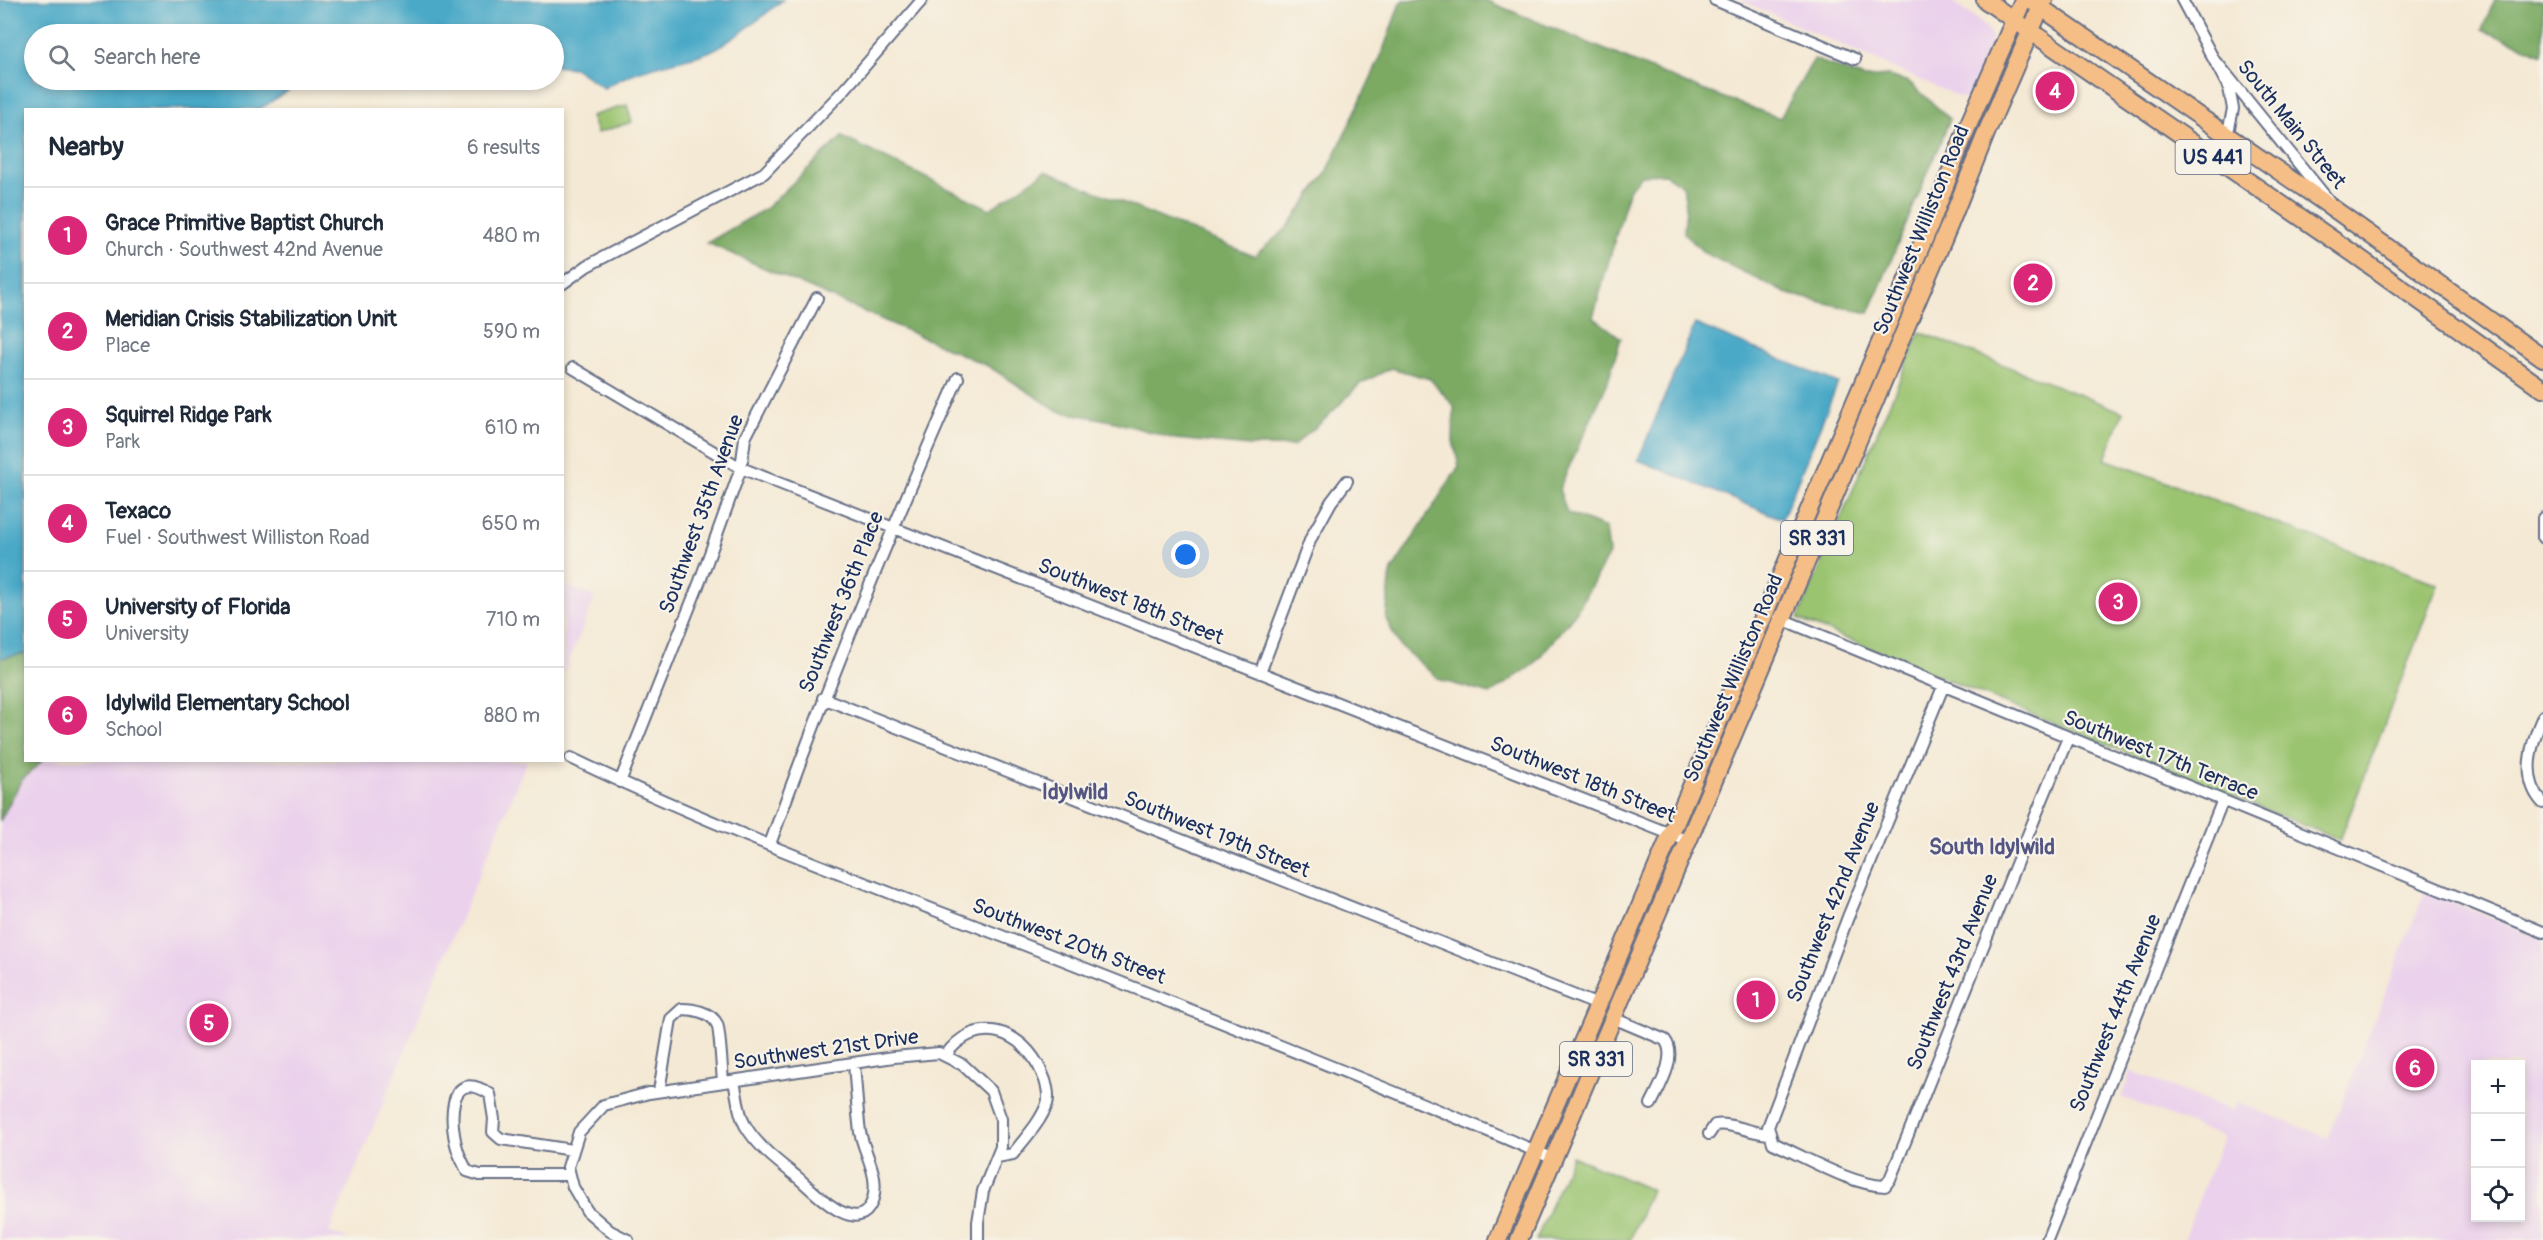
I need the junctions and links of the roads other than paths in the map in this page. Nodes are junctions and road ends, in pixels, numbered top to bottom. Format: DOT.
graph roads {
  1 [pos="922,0"];
  2 [pos="1715,0"];
  3 [pos="1985,0"];
  4 [pos="2023,0"];
  5 [pos="2182,0"];
  6 [pos="2038,2"];
  7 [pos="2014,20"];
  8 [pos="2030,31"];
  9 [pos="1855,59"];
  10 [pos="2218,64"];
  11 [pos="2227,137"];
  12 [pos="2294,183"];
  13 [pos="2253,185"];
  14 [pos="2280,203"];
  15 [pos="2334,209"];
  16 [pos="564,283"];
  17 [pos="817,298"];
  18 [pos="2467,305"];
  19 [pos="2452,323"];
  20 [pos="1885,329"];
  21 [pos="1902,336"];
  22 [pos="2543,358"];
  23 [pos="573,368"];
  24 [pos="958,378"];
  25 [pos="2543,389"];
  26 [pos="741,468"];
  27 [pos="1347,481"];
  28 [pos="2543,518"];
  29 [pos="892,527"];
  30 [pos="2543,538"];
  31 [pos="1765,612"];
  32 [pos="1783,620"];
  33 [pos="1260,673"];
  34 [pos="1942,687"];
  35 [pos="823,698"];
  36 [pos="2543,716"];
  37 [pos="2068,738"];
  38 [pos="571,758"];
  39 [pos="620,782"];
  40 [pos="2222,802"];
  41 [pos="2543,803"];
  42 [pos="1671,834"];
  43 [pos="1688,842"];
  44 [pos="770,844"];
  45 [pos="2543,932"];
  46 [pos="1598,1005"];
  47 [pos="1613,1018"];
  48 [pos="945,1056"];
  49 [pos="854,1064"];
  50 [pos="729,1081"];
  51 [pos="659,1091"];
  52 [pos="1651,1104"];
  53 [pos="1708,1134"];
  54 [pos="1769,1134"];
  55 [pos="1536,1151"];
  56 [pos="571,1155"];
  57 [pos="997,1157"];
  58 [pos="1554,1159"];
  59 [pos="570,1175"];
  60 [pos="628,1240"];
  61 [pos="978,1240"];
  62 [pos="1498,1240"];
  63 [pos="1519,1240"];
  64 [pos="2047,1240"];
  1 -- 16 [label="street"];
  2 -- 9 [label="street"];
  3 -- 7 [label="main road, US 441"];
  4 -- 7 [label="main road, Southwest Williston Road / SR 331"];
  5 -- 10 [label="street, South Main Street"];
  6 -- 8 [label="main road, Southwest Williston Road / SR 331"];
  6 -- 11 [label="main road, US 441"];
  7 -- 8 [label="main road, US 441"];
  7 -- 20 [label="main road, Southwest Williston Road / SR 331"];
  8 -- 13 [label="main road, US 441"];
  8 -- 21 [label="main road, Southwest Williston Road / SR 331"];
  10 -- 11 [label="street, South Main Street"];
  10 -- 15 [label="street, South Main Street"];
  11 -- 12 [label="main road, US 441"];
  11 -- 13 [label="main road"];
  12 -- 14 [label="main road"];
  12 -- 15 [label="main road, US 441"];
  13 -- 14 [label="main road, US 441"];
  14 -- 19 [label="main road, US 441"];
  15 -- 18 [label="main road, US 441"];
  17 -- 26 [label="street, Southwest 35th Avenue"];
  18 -- 19 [label="main road"];
  18 -- 22 [label="main road, US 441"];
  19 -- 25 [label="main road, US 441"];
  20 -- 21 [label="main road"];
  20 -- 31 [label="main road, Southwest Williston Road / SR 331"];
  21 -- 32 [label="main road, Southwest Williston Road / SR 331"];
  23 -- 26 [label="street, Southwest 18th Street"];
  24 -- 29 [label="street, Southwest 36th Place"];
  26 -- 29 [label="street, Southwest 18th Street"];
  26 -- 39 [label="street, Southwest 35th Avenue"];
  27 -- 33 [label="street"];
  28 -- 30 [label="street"];
  29 -- 33 [label="street, Southwest 18th Street"];
  29 -- 35 [label="street, Southwest 36th Place"];
  31 -- 32 [label="street, Southwest 17th Terrace"];
  31 -- 42 [label="main road, Southwest Williston Road / SR 331"];
  32 -- 34 [label="street, Southwest 17th Terrace"];
  32 -- 43 [label="main road, Southwest Williston Road / SR 331"];
  33 -- 42 [label="street, Southwest 18th Street"];
  34 -- 37 [label="street, Southwest 17th Terrace"];
  34 -- 54 [label="street, Southwest 42nd Avenue"];
  35 -- 44 [label="street, Southwest 36th Place"];
  35 -- 46 [label="street, Southwest 19th Street"];
  36 -- 41 [label="street"];
  37 -- 40 [label="street, Southwest 17th Terrace"];
  37 -- 54 [label="street, Southwest 43rd Avenue"];
  38 -- 39 [label="street, Southwest 20th Street"];
  39 -- 44 [label="street, Southwest 20th Street"];
  40 -- 45 [label="street, Southwest 17th Terrace"];
  40 -- 64 [label="street, Southwest 44th Avenue"];
  42 -- 43 [label="street, Southwest 18th Street"];
  42 -- 46 [label="main road, Southwest Williston Road / SR 331"];
  43 -- 47 [label="main road, Southwest Williston Road / SR 331"];
  44 -- 55 [label="street, Southwest 20th Street"];
  46 -- 55 [label="main road, Southwest Williston Road / SR 331"];
  47 -- 52 [label="street"];
  47 -- 58 [label="main road, Southwest Williston Road / SR 331"];
  48 -- 49 [label="street, Southwest 21st Drive"];
  48 -- 57 [label="street, Southwest 21st Drive"];
  48 -- 57 [label="street"];
  49 -- 50 [label="street, Southwest 21st Drive"];
  49 -- 50 [label="street"];
  50 -- 51 [label="street, Southwest 21st Drive"];
  50 -- 51 [label="street"];
  51 -- 56 [label="street, Southwest 21st Drive"];
  53 -- 54 [label="street"];
  55 -- 58 [label="street, Southwest 20th Street"];
  55 -- 62 [label="main road, Southwest Williston Road / SR 331"];
  56 -- 59 [label="street"];
  56 -- 59 [label="street"];
  57 -- 61 [label="street, Southwest 21st Drive"];
  58 -- 63 [label="main road, Southwest Williston Road / SR 331"];
  59 -- 60 [label="street"];
}
